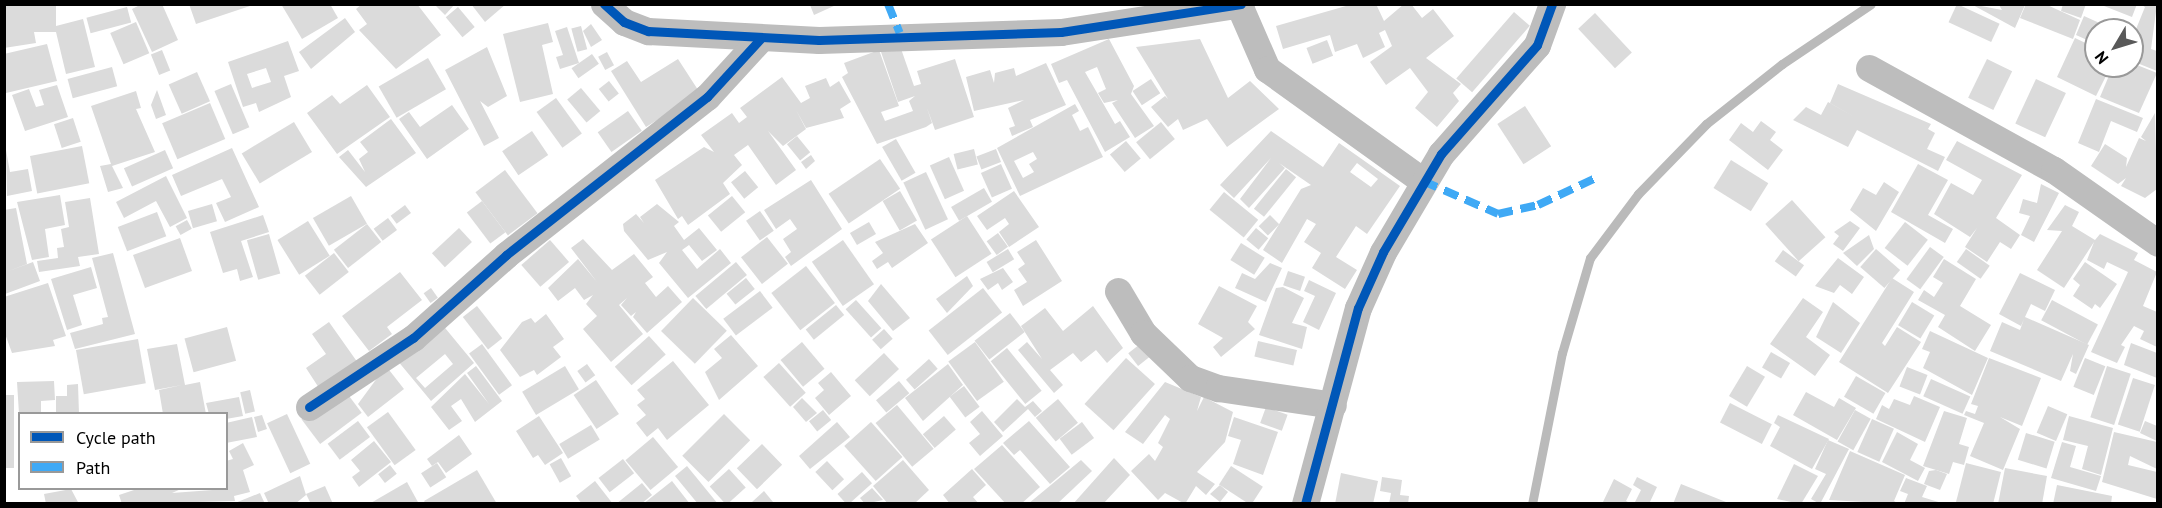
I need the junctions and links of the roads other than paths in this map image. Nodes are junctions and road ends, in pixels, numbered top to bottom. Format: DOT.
graph roads {
  1 [pos="604,4"];
  2 [pos="1240,5"];
  3 [pos="1545,6"];
  4 [pos="761,38"];
  5 [pos="1869,68"];
  6 [pos="1423,181"];
  7 [pos="2157,243"];
  8 [pos="1118,291"];
  9 [pos="1333,405"];
  10 [pos="309,407"];
  11 [pos="1305,504"];
  1 -- 4 [label="street"];
  2 -- 4 [label="street"];
  2 -- 6 [label="street"];
  3 -- 6 [label="street"];
  4 -- 10 [label="street"];
  5 -- 7 [label="street"];
  6 -- 9 [label="street"];
  8 -- 9 [label="street"];
  9 -- 11 [label="street"];
}
